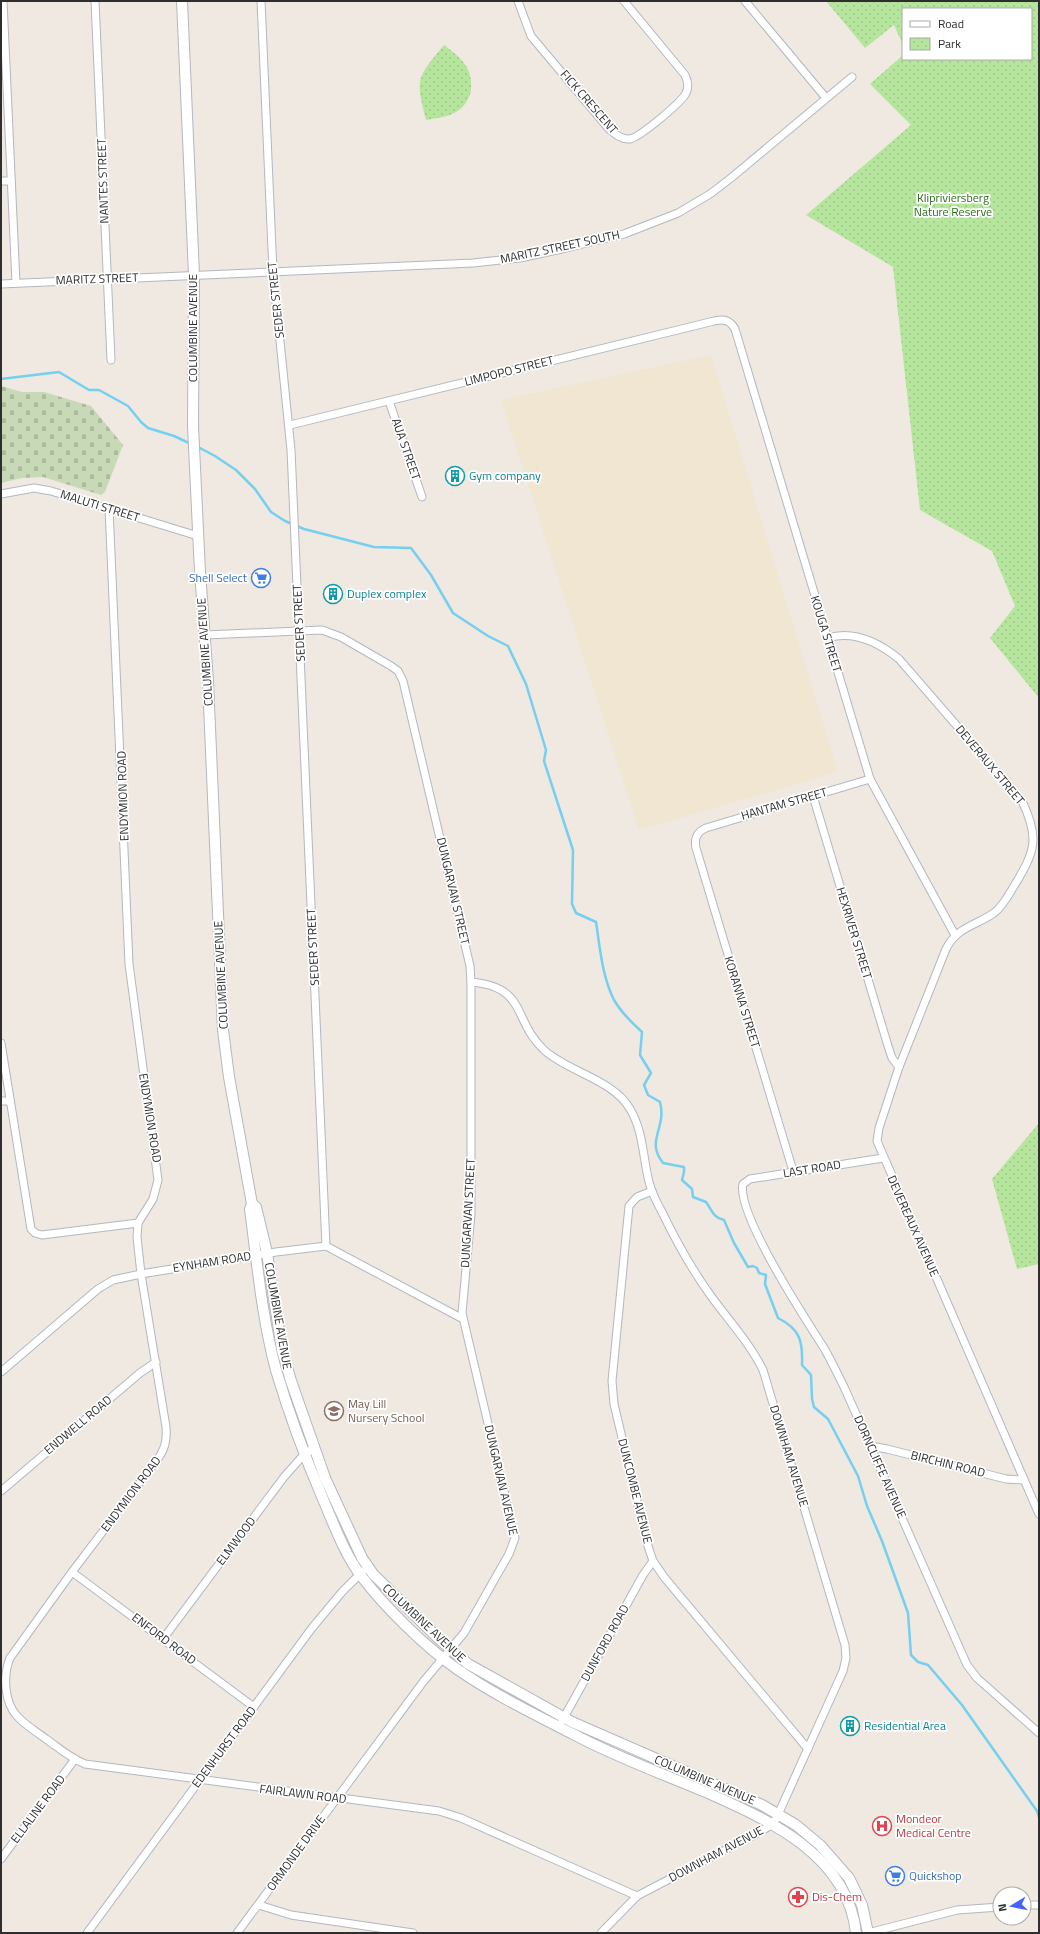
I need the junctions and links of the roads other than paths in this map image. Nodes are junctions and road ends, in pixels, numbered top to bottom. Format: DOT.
graph roads {
  1 [pos="3,1"];
  2 [pos="95,1"];
  3 [pos="182,1"];
  4 [pos="261,1"];
  5 [pos="518,1"];
  6 [pos="624,1"];
  7 [pos="745,1"];
  8 [pos="4,77"];
  9 [pos="852,78"];
  10 [pos="826,98"];
  11 [pos="1,181"];
  12 [pos="11,181"];
  13 [pos="273,272"];
  14 [pos="194,275"];
  15 [pos="107,279"];
  16 [pos="16,283"];
  17 [pos="1,284"];
  18 [pos="729,322"];
  19 [pos="111,360"];
  20 [pos="389,401"];
  21 [pos="290,425"];
  22 [pos="1,494"];
  23 [pos="422,497"];
  24 [pos="109,508"];
  25 [pos="198,536"];
  26 [pos="299,630"];
  27 [pos="205,635"];
  28 [pos="828,638"];
  29 [pos="870,779"];
  30 [pos="813,796"];
  31 [pos="699,832"];
  32 [pos="955,935"];
  33 [pos="472,982"];
  34 [pos="1,1043"];
  35 [pos="899,1067"];
  36 [pos="1,1101"];
  37 [pos="10,1101"];
  38 [pos="883,1158"];
  39 [pos="793,1171"];
  40 [pos="743,1184"];
  41 [pos="652,1191"];
  42 [pos="138,1223"];
  43 [pos="326,1246"];
  44 [pos="262,1254"];
  45 [pos="141,1274"];
  46 [pos="463,1319"];
  47 [pos="282,1350"];
  48 [pos="272,1353"];
  49 [pos="156,1362"];
  50 [pos="1,1372"];
  51 [pos="871,1446"];
  52 [pos="313,1448"];
  53 [pos="304,1455"];
  54 [pos="1024,1480"];
  55 [pos="1,1491"];
  56 [pos="1039,1514"];
  57 [pos="653,1561"];
  58 [pos="364,1571"];
  59 [pos="72,1572"];
  60 [pos="164,1639"];
  61 [pos="450,1650"];
  62 [pos="442,1658"];
  63 [pos="6,1670"];
  64 [pos="254,1707"];
  65 [pos="564,1717"];
  66 [pos="559,1727"];
  67 [pos="1039,1733"];
  68 [pos="808,1749"];
  69 [pos="75,1760"];
  70 [pos="665,1768"];
  71 [pos="199,1780"];
  72 [pos="336,1798"];
  73 [pos="779,1814"];
  74 [pos="772,1823"];
  75 [pos="1,1859"];
  76 [pos="637,1896"];
  77 [pos="259,1905"];
  78 [pos="992,1908"];
  79 [pos="87,1933"];
  80 [pos="237,1933"];
  81 [pos="413,1933"];
  82 [pos="601,1933"];
  83 [pos="856,1933"];
  84 [pos="868,1933"];
  1 -- 8 [label="street"];
  2 -- 15 [label="street, NANTES STREET"];
  3 -- 14 [label="main road, COLUMBINE AVENUE"];
  4 -- 13 [label="street, SEDER STREET"];
  5 -- 6 [label="street, FICK CRESCENT"];
  7 -- 10 [label="street"];
  8 -- 12 [label="street"];
  9 -- 10 [label="street, MARITZ STREET SOUTH"];
  10 -- 13 [label="street, MARITZ STREET SOUTH"];
  11 -- 12 [label="street"];
  12 -- 16 [label="street"];
  13 -- 14 [label="street, MARITZ STREET SOUTH"];
  13 -- 21 [label="street, SEDER STREET"];
  14 -- 15 [label="street, MARITZ STREET"];
  14 -- 25 [label="main road, COLUMBINE AVENUE"];
  15 -- 16 [label="street, MARITZ STREET"];
  15 -- 19 [label="street, NANTES STREET"];
  16 -- 17 [label="street, MARITZ STREET"];
  18 -- 20 [label="street, LIMPOPO STREET"];
  18 -- 28 [label="street, KOUGA STREET"];
  20 -- 21 [label="street, LIMPOPO STREET"];
  20 -- 23 [label="street, AUA STREET"];
  21 -- 26 [label="street, SEDER STREET"];
  22 -- 24 [label="street, MALUTI STREET"];
  24 -- 25 [label="street, MALUTI STREET"];
  24 -- 42 [label="street, ENDYMION ROAD"];
  25 -- 27 [label="main road, COLUMBINE AVENUE"];
  26 -- 27 [label="street, DUNGARVAN STREET"];
  26 -- 33 [label="street, DUNGARVAN STREET"];
  26 -- 43 [label="street, SEDER STREET"];
  27 -- 44 [label="main road, COLUMBINE AVENUE"];
  28 -- 29 [label="street, KOUGA STREET"];
  28 -- 32 [label="street, DEVERAUX STREET"];
  29 -- 30 [label="street, HANTAM STREET"];
  29 -- 32 [label="street, KOUGA STREET"];
  30 -- 31 [label="street, HANTAM STREET"];
  30 -- 35 [label="street, HEXRIVER STREET"];
  31 -- 39 [label="street, KORANNA STREET"];
  32 -- 35 [label="street, DEVEREAUX AVENUE"];
  33 -- 41 [label="street, DOWNHAM AVENUE"];
  33 -- 46 [label="street, DUNGARVAN STREET"];
  34 -- 37 [label="street"];
  35 -- 38 [label="street, DEVEREAUX AVENUE"];
  36 -- 37 [label="street"];
  37 -- 42 [label="street"];
  38 -- 39 [label="street, LAST ROAD"];
  38 -- 54 [label="street, DEVEREAUX AVENUE"];
  39 -- 40 [label="street, LAST ROAD"];
  40 -- 51 [label="street, DORNCLIFFE AVENUE"];
  41 -- 57 [label="street, DUNCOMBE AVENUE"];
  41 -- 68 [label="street, DOWNHAM AVENUE"];
  42 -- 45 [label="street, ENDYMION ROAD"];
  43 -- 44 [label="street, EYNHAM ROAD"];
  43 -- 46 [label="street"];
  44 -- 45 [label="street, EYNHAM ROAD"];
  44 -- 47 [label="main road, COLUMBINE AVENUE"];
  44 -- 48 [label="main road, COLUMBINE AVENUE"];
  45 -- 49 [label="street, ENDYMION ROAD"];
  45 -- 50 [label="street, EYNHAM ROAD"];
  46 -- 61 [label="street, DUNGARVAN AVENUE"];
  47 -- 48 [label="main road"];
  47 -- 52 [label="main road, COLUMBINE AVENUE"];
  48 -- 53 [label="main road, COLUMBINE AVENUE"];
  49 -- 55 [label="street, ENDWELL ROAD"];
  49 -- 59 [label="street, ENDYMION ROAD"];
  51 -- 54 [label="street, BIRCHIN ROAD"];
  51 -- 67 [label="street, DORNCLIFFE AVENUE"];
  52 -- 53 [label="street, ELMWOOD"];
  52 -- 58 [label="main road, COLUMBINE AVENUE"];
  53 -- 58 [label="main road, COLUMBINE AVENUE"];
  53 -- 60 [label="street, ELMWOOD"];
  54 -- 56 [label="street, DEVEREAUX AVENUE"];
  57 -- 65 [label="street, DUNFORD ROAD"];
  57 -- 68 [label="street, DUNCOMBE AVENUE"];
  58 -- 61 [label="main road, COLUMBINE AVENUE"];
  58 -- 62 [label="main road, COLUMBINE AVENUE"];
  58 -- 64 [label="street, EDENHURST ROAD"];
  59 -- 60 [label="street, ENFORD ROAD"];
  59 -- 63 [label="street, ENDYMION ROAD"];
  60 -- 64 [label="street, ENFORD ROAD"];
  61 -- 62 [label="street, DUNGARVAN AVENUE"];
  61 -- 65 [label="main road, COLUMBINE AVENUE"];
  62 -- 66 [label="main road, COLUMBINE AVENUE"];
  62 -- 72 [label="street, ORMONDE DRIVE"];
  63 -- 69 [label="street, FAIRLAWN ROAD"];
  64 -- 71 [label="street, EDENHURST ROAD"];
  65 -- 66 [label="street, DUNFORD ROAD"];
  65 -- 70 [label="main road, COLUMBINE AVENUE"];
  66 -- 70 [label="main road, COLUMBINE AVENUE"];
  68 -- 73 [label="street, DOWNHAM AVENUE"];
  69 -- 71 [label="street, FAIRLAWN ROAD"];
  69 -- 75 [label="street, ELLALINE ROAD"];
  70 -- 73 [label="main road, COLUMBINE AVENUE"];
  70 -- 74 [label="main road, COLUMBINE AVENUE"];
  71 -- 72 [label="street, FAIRLAWN ROAD"];
  71 -- 79 [label="street, EDENHURST ROAD"];
  72 -- 76 [label="street, FAIRLAWN ROAD"];
  72 -- 77 [label="street, ORMONDE DRIVE"];
  73 -- 74 [label="street, DOWNHAM AVENUE"];
  73 -- 84 [label="main road, COLUMBINE AVENUE"];
  74 -- 76 [label="street, DOWNHAM AVENUE"];
  74 -- 83 [label="main road, COLUMBINE AVENUE"];
  76 -- 82 [label="street, DOWNHAM AVENUE"];
  77 -- 80 [label="street, ORMONDE DRIVE"];
  77 -- 81 [label="street"];
  78 -- 84 [label="street"];
}
